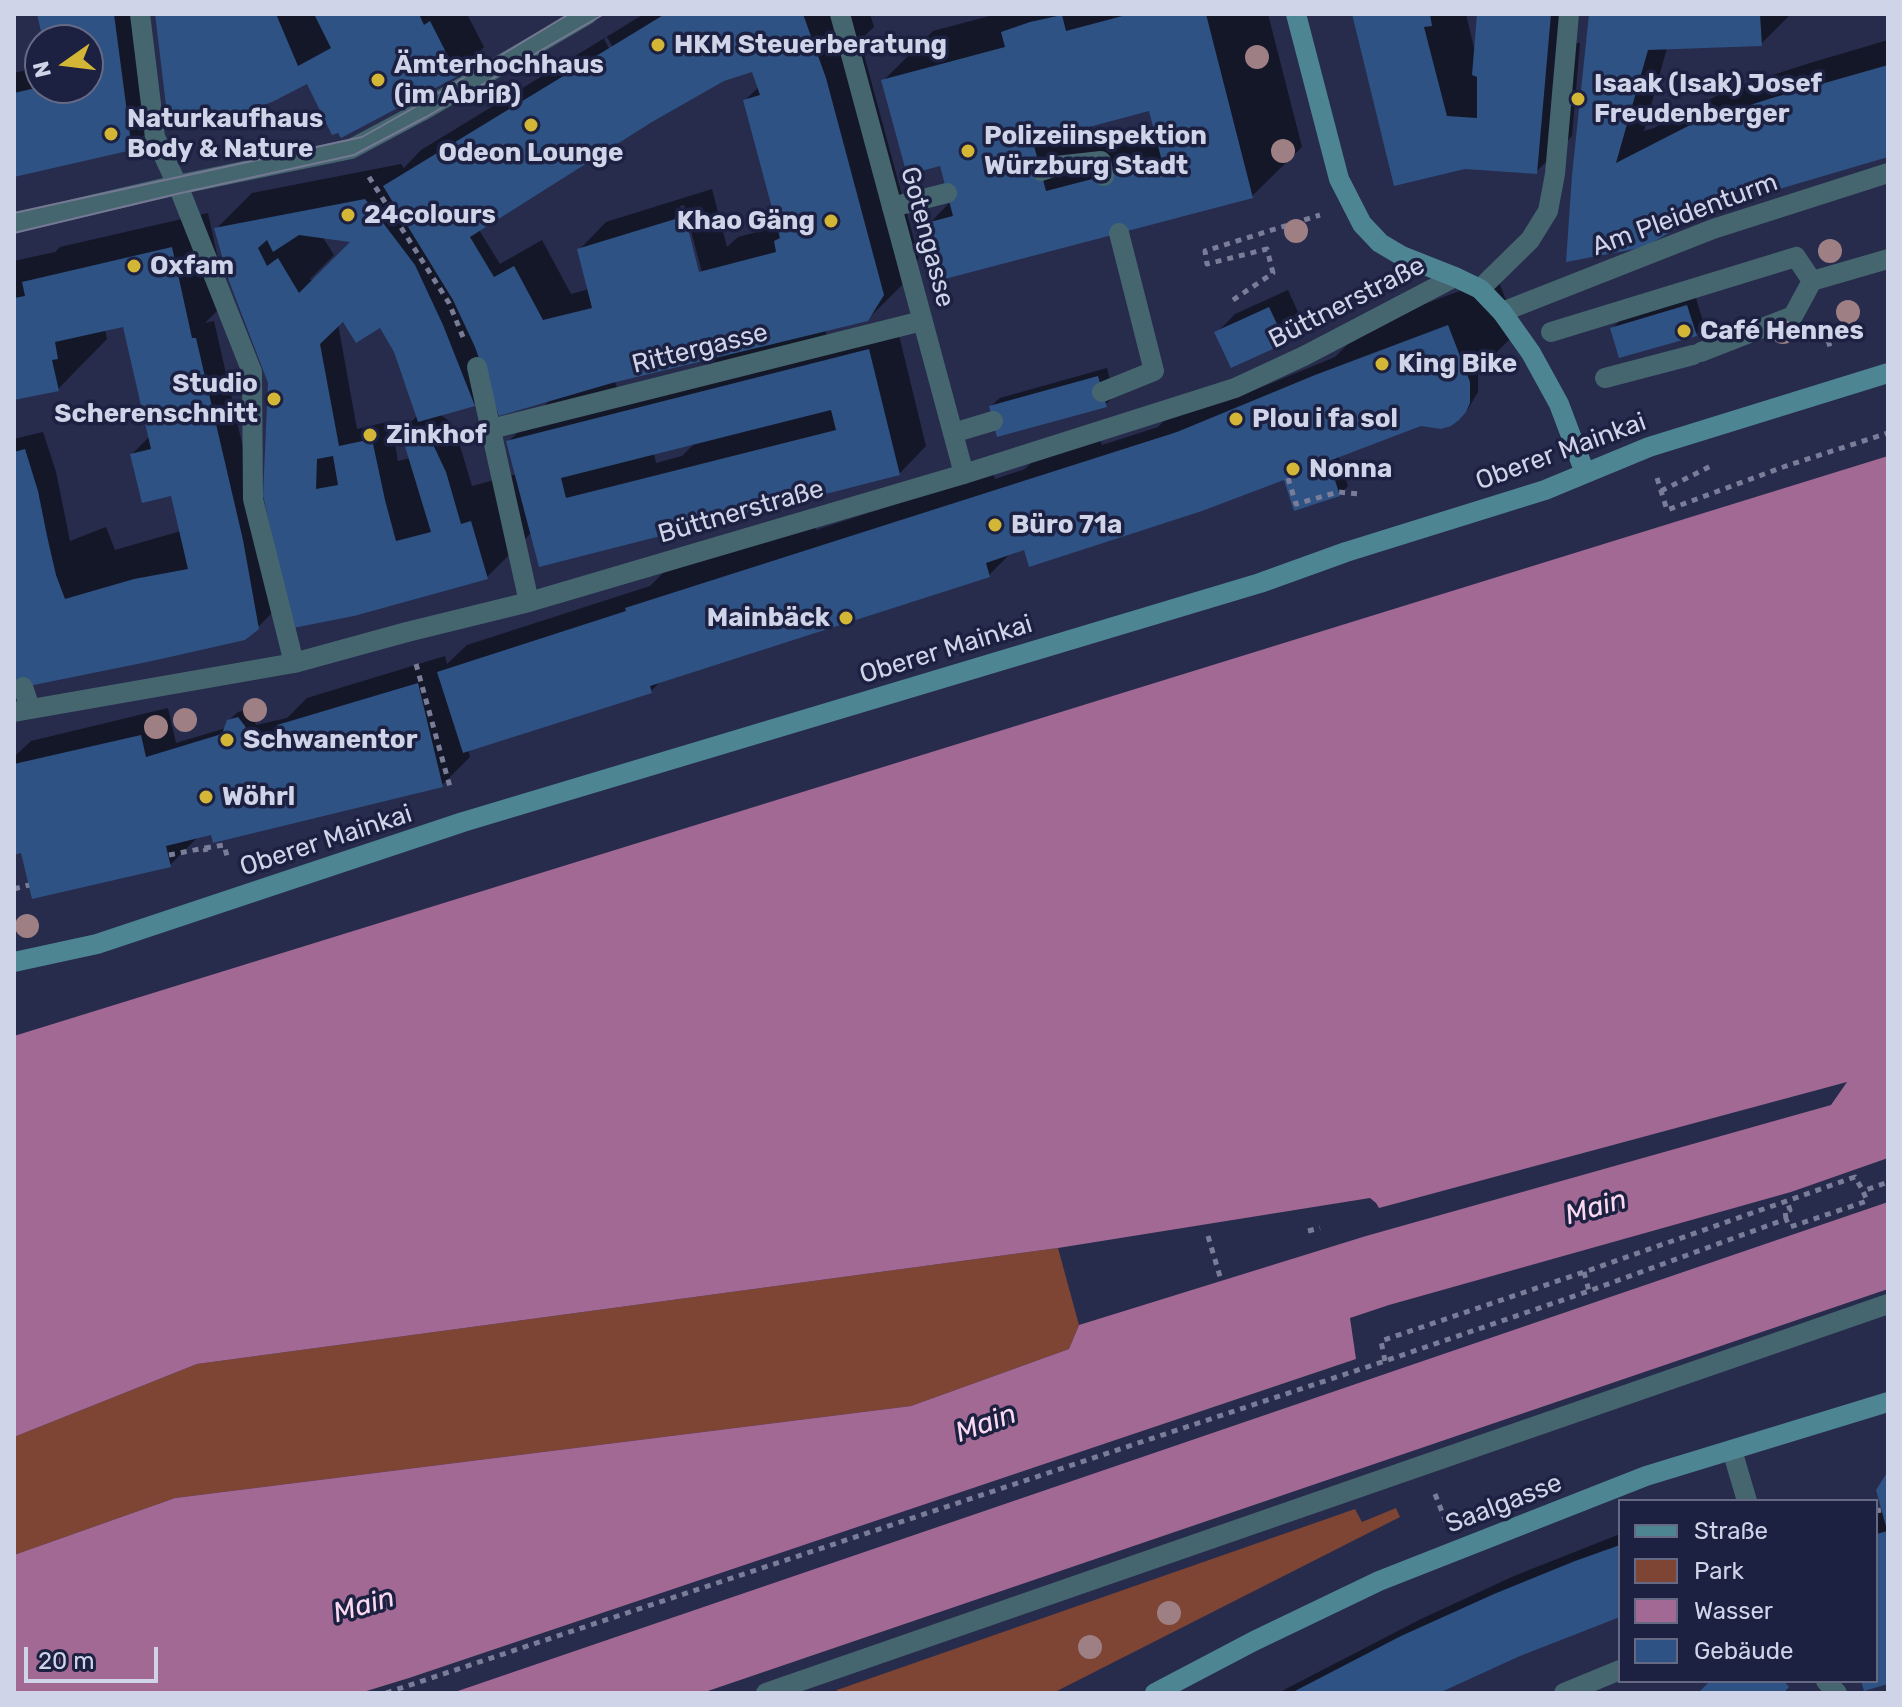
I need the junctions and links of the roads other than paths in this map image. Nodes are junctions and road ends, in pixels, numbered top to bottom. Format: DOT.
graph roads {
  1 [pos="140,14"];
  2 [pos="588,14"];
  3 [pos="840,14"];
  4 [pos="1296,14"];
  5 [pos="1569,14"];
  6 [pos="1041,171"];
  7 [pos="1888,173"];
  8 [pos="1104,176"];
  9 [pos="177,185"];
  10 [pos="947,193"];
  11 [pos="892,207"];
  12 [pos="14,223"];
  13 [pos="1119,233"];
  14 [pos="1888,259"];
  15 [pos="1455,277"];
  16 [pos="1812,281"];
  17 [pos="1480,289"];
  18 [pos="1502,312"];
  19 [pos="922,321"];
  20 [pos="1551,332"];
  21 [pos="477,367"];
  22 [pos="1888,373"];
  23 [pos="1605,378"];
  24 [pos="1102,392"];
  25 [pos="993,421"];
  26 [pos="491,429"];
  27 [pos="953,433"];
  28 [pos="1585,473"];
  29 [pos="964,474"];
  30 [pos="529,602"];
  31 [pos="294,663"];
  32 [pos="23,687"];
  33 [pos="22,710"];
  34 [pos="14,962"];
  35 [pos="1888,1304"];
  36 [pos="1888,1402"];
  37 [pos="1732,1450"];
  38 [pos="1746,1499"];
  39 [pos="1618,1671"];
  40 [pos="766,1693"];
  41 [pos="1155,1693"];
  42 [pos="1564,1693"];
  1 -- 9 [label="street"];
  2 -- 9 [label="street"];
  3 -- 11 [label="street, Gotengasse"];
  4 -- 15 [label="street"];
  5 -- 17 [label="street"];
  6 -- 8 [label="street"];
  7 -- 18 [label="street, Am Pleidenturm"];
  9 -- 12 [label="street"];
  9 -- 31 [label="street"];
  10 -- 11 [label="street"];
  11 -- 19 [label="street, Gotengasse"];
  13 -- 24 [label="street"];
  14 -- 16 [label="street"];
  15 -- 17 [label="street"];
  15 -- 29 [label="street, Büttnerstraße"];
  16 -- 20 [label="street"];
  16 -- 23 [label="street"];
  17 -- 18 [label="street"];
  18 -- 28 [label="street"];
  19 -- 26 [label="street, Rittergasse"];
  19 -- 27 [label="street, Gotengasse"];
  21 -- 26 [label="street"];
  22 -- 28 [label="street, Oberer Mainkai"];
  25 -- 27 [label="street"];
  26 -- 30 [label="street"];
  27 -- 29 [label="street, Gotengasse"];
  28 -- 34 [label="street, Oberer Mainkai"];
  29 -- 30 [label="street, Büttnerstraße"];
  30 -- 31 [label="street, Büttnerstraße"];
  31 -- 33 [label="street, Büttnerstraße"];
  32 -- 33 [label="street"];
  35 -- 40 [label="street"];
  36 -- 37 [label="street, Saalgasse"];
  37 -- 38 [label="street"];
  37 -- 41 [label="street, Saalgasse"];
  39 -- 42 [label="street"];
}
